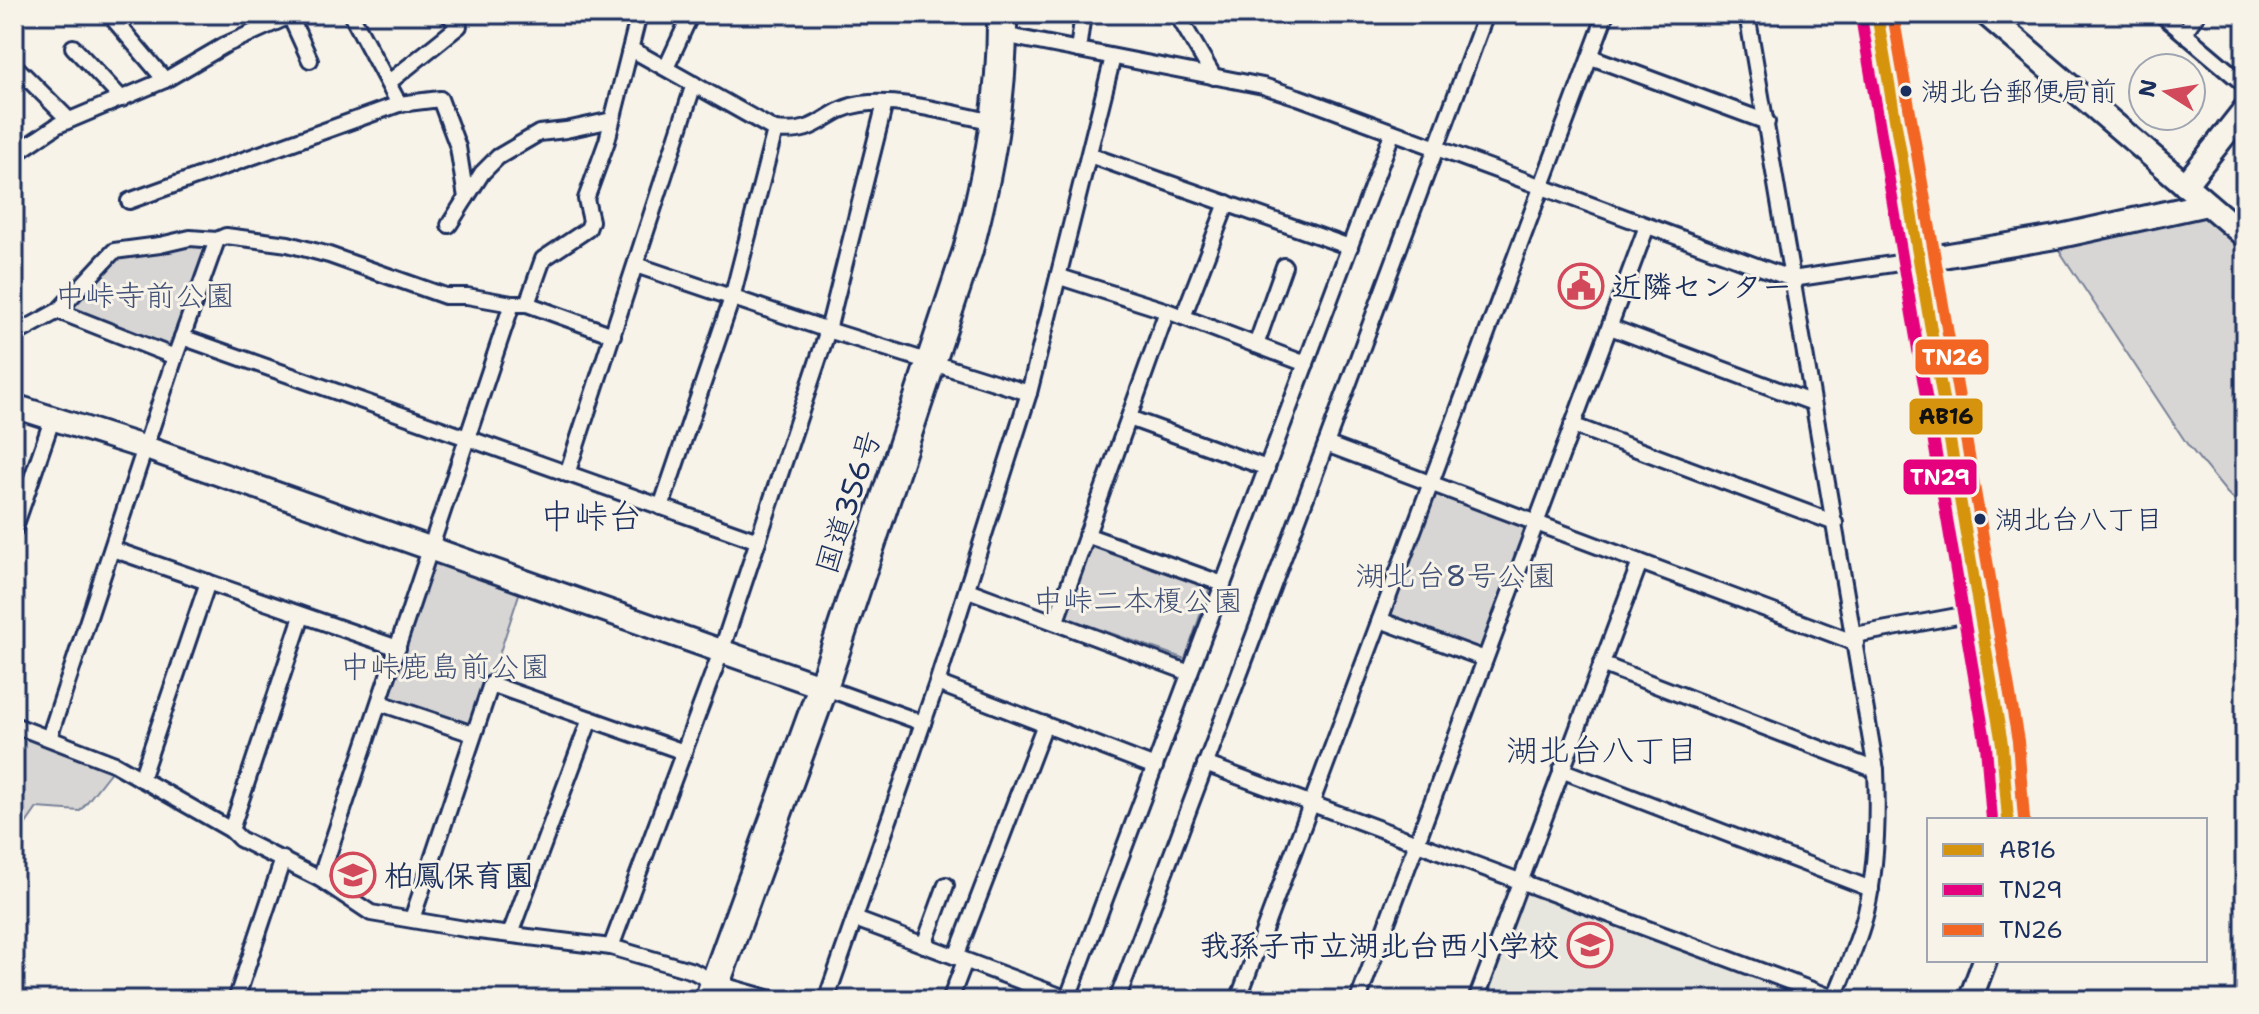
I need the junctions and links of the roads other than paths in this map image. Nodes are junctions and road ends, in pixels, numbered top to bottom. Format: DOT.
graph roads {
  1 [pos="448,14"];
  2 [pos="639,14"];
  3 [pos="691,14"];
  4 [pos="1083,14"];
  5 [pos="1177,14"];
  6 [pos="1486,14"];
  7 [pos="1606,14"];
  8 [pos="1747,14"];
  9 [pos="1877,14"];
  10 [pos="1986,14"];
  11 [pos="2161,14"];
  12 [pos="2197,14"];
  13 [pos="292,15"];
  14 [pos="357,17"];
  15 [pos="115,21"];
  16 [pos="1002,25"];
  17 [pos="2184,33"];
  18 [pos="73,47"];
  19 [pos="631,49"];
  20 [pos="1078,50"];
  21 [pos="1113,57"];
  22 [pos="1591,57"];
  23 [pos="310,60"];
  24 [pos="14,65"];
  25 [pos="666,68"];
  26 [pos="1214,77"];
  27 [pos="165,80"];
  28 [pos="388,83"];
  29 [pos="694,84"];
  30 [pos="2245,85"];
  31 [pos="122,99"];
  32 [pos="885,103"];
  33 [pos="399,104"];
  34 [pos="2245,109"];
  35 [pos="69,120"];
  36 [pos="612,120"];
  37 [pos="996,122"];
  38 [pos="1767,122"];
  39 [pos="775,130"];
  40 [pos="1392,134"];
  41 [pos="14,143"];
  42 [pos="1437,149"];
  43 [pos="1089,155"];
  44 [pos="2185,185"];
  45 [pos="1541,186"];
  46 [pos="466,198"];
  47 [pos="129,201"];
  48 [pos="1227,203"];
  49 [pos="2207,204"];
  50 [pos="449,225"];
  51 [pos="1647,226"];
  52 [pos="2245,236"];
  53 [pos="217,240"];
  54 [pos="1350,247"];
  55 [pos="1919,260"];
  56 [pos="636,265"];
  57 [pos="1284,266"];
  58 [pos="1060,277"];
  59 [pos="1792,279"];
  60 [pos="732,298"];
  61 [pos="520,304"];
  62 [pos="58,311"];
  63 [pos="1167,311"];
  64 [pos="1183,317"];
  65 [pos="1610,327"];
  66 [pos="828,330"];
  67 [pos="14,335"];
  68 [pos="613,335"];
  69 [pos="182,337"];
  70 [pos="1256,345"];
  71 [pos="175,357"];
  72 [pos="931,362"];
  73 [pos="1306,364"];
  74 [pos="1029,393"];
  75 [pos="1813,403"];
  76 [pos="14,406"];
  77 [pos="53,417"];
  78 [pos="1129,418"];
  79 [pos="1572,425"];
  80 [pos="467,439"];
  81 [pos="1326,444"];
  82 [pos="146,448"];
  83 [pos="1267,468"];
  84 [pos="567,474"];
  85 [pos="1430,483"];
  86 [pos="661,507"];
  87 [pos="1835,523"];
  88 [pos="1535,524"];
  89 [pos="14,530"];
  90 [pos="1086,535"];
  91 [pos="758,541"];
  92 [pos="112,549"];
  93 [pos="430,549"];
  94 [pos="1640,562"];
  95 [pos="208,582"];
  96 [pos="1223,584"];
  97 [pos="968,590"];
  98 [pos="1979,612"];
  99 [pos="302,616"];
  100 [pos="1380,620"];
  101 [pos="1056,621"];
  102 [pos="1855,639"];
  103 [pos="398,648"];
  104 [pos="721,652"];
  105 [pos="1485,659"];
  106 [pos="1601,664"];
  107 [pos="1190,673"];
  108 [pos="937,683"];
  109 [pos="823,687"];
  110 [pos="380,703"];
  111 [pos="590,719"];
  112 [pos="923,723"];
  113 [pos="1045,724"];
  114 [pos="14,725"];
  115 [pos="473,734"];
  116 [pos="49,738"];
  117 [pos="684,752"];
  118 [pos="1205,764"];
  119 [pos="1155,767"];
  120 [pos="1561,770"];
  121 [pos="1876,770"];
  122 [pos="141,779"];
  123 [pos="1311,804"];
  124 [pos="2008,818"];
  125 [pos="231,830"];
  126 [pos="1416,843"];
  127 [pos="283,859"];
  128 [pos="320,879"];
  129 [pos="1520,882"];
  130 [pos="946,885"];
  131 [pos="1871,889"];
  132 [pos="412,919"];
  133 [pos="855,919"];
  134 [pos="510,934"];
  135 [pos="924,945"];
  136 [pos="611,947"];
  137 [pos="960,959"];
  138 [pos="1984,962"];
  139 [pos="712,991"];
  140 [pos="1836,999"];
  141 [pos="236,1000"];
  142 [pos="775,1000"];
  143 [pos="826,1000"];
  144 [pos="950,1000"];
  145 [pos="1068,1000"];
  146 [pos="1117,1000"];
  147 [pos="1238,1000"];
  148 [pos="1358,1000"];
  149 [pos="1476,1000"];
  150 [pos="1970,1000"];
  1 -- 28 [label="street"];
  2 -- 19 [label="street"];
  3 -- 25 [label="street"];
  4 -- 20 [label="street"];
  5 -- 26 [label="street"];
  6 -- 42 [label="street"];
  7 -- 22 [label="street"];
  8 -- 38 [label="street"];
  9 -- 55 [label="street"];
  10 -- 44 [label="street"];
  11 -- 17 [label="street"];
  12 -- 17 [label="street"];
  13 -- 23 [label="street"];
  13 -- 27 [label="street"];
  14 -- 28 [label="street"];
  15 -- 27 [label="street"];
  16 -- 20 [label="street"];
  16 -- 37 [label="highway, 国道356号"];
  17 -- 30 [label="street"];
  18 -- 31 [label="street"];
  19 -- 25 [label="street"];
  19 -- 36 [label="street"];
  20 -- 21 [label="street"];
  21 -- 26 [label="street"];
  21 -- 43 [label="street"];
  22 -- 38 [label="street"];
  22 -- 45 [label="street"];
  24 -- 35 [label="street"];
  25 -- 29 [label="street"];
  26 -- 40 [label="street"];
  27 -- 31 [label="street"];
  28 -- 33 [label="street"];
  29 -- 39 [label="street"];
  29 -- 56 [label="street"];
  31 -- 35 [label="street"];
  32 -- 37 [label="street"];
  32 -- 39 [label="street"];
  32 -- 66 [label="street"];
  33 -- 46 [label="street"];
  33 -- 47 [label="street"];
  34 -- 44 [label="street"];
  35 -- 41 [label="street"];
  36 -- 46 [label="street"];
  36 -- 61 [label="street"];
  37 -- 72 [label="highway, 国道356号"];
  38 -- 59 [label="street"];
  39 -- 60 [label="street"];
  40 -- 42 [label="street"];
  40 -- 54 [label="street"];
  42 -- 45 [label="street"];
  42 -- 81 [label="street"];
  43 -- 48 [label="street"];
  43 -- 58 [label="street"];
  44 -- 49 [label="street"];
  45 -- 51 [label="street"];
  45 -- 85 [label="street"];
  46 -- 50 [label="street"];
  48 -- 54 [label="street"];
  48 -- 64 [label="street"];
  49 -- 52 [label="street"];
  49 -- 55 [label="street"];
  51 -- 59 [label="street"];
  51 -- 65 [label="street"];
  53 -- 61 [label="street"];
  53 -- 62 [label="street"];
  53 -- 69 [label="street"];
  54 -- 73 [label="street"];
  55 -- 59 [label="street"];
  55 -- 98 [label="street"];
  56 -- 60 [label="street"];
  56 -- 68 [label="street"];
  57 -- 70 [label="street"];
  58 -- 63 [label="street"];
  58 -- 74 [label="street"];
  59 -- 75 [label="street"];
  60 -- 66 [label="street"];
  60 -- 86 [label="street"];
  61 -- 68 [label="street"];
  61 -- 80 [label="street"];
  62 -- 67 [label="street"];
  62 -- 71 [label="street"];
  63 -- 64 [label="street"];
  63 -- 78 [label="street"];
  64 -- 70 [label="street"];
  65 -- 75 [label="street"];
  65 -- 79 [label="street"];
  66 -- 72 [label="street"];
  66 -- 91 [label="street"];
  68 -- 84 [label="street"];
  69 -- 71 [label="street"];
  69 -- 80 [label="street"];
  70 -- 73 [label="street"];
  71 -- 82 [label="street"];
  72 -- 74 [label="street"];
  72 -- 109 [label="highway, 国道356号"];
  73 -- 83 [label="street"];
  74 -- 97 [label="street"];
  75 -- 87 [label="street"];
  76 -- 77 [label="street"];
  77 -- 82 [label="street"];
  77 -- 89 [label="street"];
  78 -- 83 [label="street"];
  78 -- 90 [label="street"];
  79 -- 87 [label="street"];
  79 -- 88 [label="street"];
  80 -- 84 [label="street"];
  80 -- 93 [label="street"];
  81 -- 85 [label="street"];
  81 -- 118 [label="street"];
  82 -- 92 [label="street"];
  82 -- 93 [label="street"];
  83 -- 96 [label="street"];
  84 -- 86 [label="street"];
  85 -- 88 [label="street"];
  85 -- 100 [label="street"];
  86 -- 91 [label="street"];
  87 -- 102 [label="street"];
  88 -- 94 [label="street"];
  88 -- 105 [label="street"];
  90 -- 96 [label="street"];
  90 -- 101 [label="street"];
  91 -- 104 [label="street"];
  92 -- 95 [label="street"];
  92 -- 116 [label="street"];
  93 -- 103 [label="street"];
  93 -- 104 [label="street"];
  94 -- 102 [label="street"];
  94 -- 106 [label="street"];
  95 -- 99 [label="street"];
  95 -- 122 [label="street"];
  96 -- 107 [label="street"];
  97 -- 101 [label="street"];
  97 -- 108 [label="street"];
  98 -- 102 [label="street"];
  98 -- 124 [label="street"];
  99 -- 103 [label="street"];
  99 -- 125 [label="street"];
  100 -- 105 [label="street"];
  100 -- 123 [label="street"];
  101 -- 107 [label="street"];
  102 -- 121 [label="street"];
  103 -- 110 [label="street"];
  104 -- 109 [label="street"];
  104 -- 117 [label="street"];
  105 -- 126 [label="street"];
  106 -- 120 [label="street"];
  106 -- 121 [label="street"];
  107 -- 119 [label="street"];
  108 -- 112 [label="street"];
  108 -- 113 [label="street"];
  109 -- 112 [label="street"];
  109 -- 139 [label="highway, 国道356号"];
  110 -- 115 [label="street"];
  110 -- 128 [label="street"];
  111 -- 115 [label="street"];
  111 -- 117 [label="street"];
  111 -- 134 [label="street"];
  112 -- 133 [label="street"];
  113 -- 119 [label="street"];
  113 -- 137 [label="street"];
  114 -- 116 [label="street"];
  115 -- 132 [label="street"];
  116 -- 122 [label="street"];
  117 -- 136 [label="street"];
  118 -- 123 [label="street"];
  118 -- 146 [label="street"];
  119 -- 145 [label="street"];
  120 -- 129 [label="street"];
  120 -- 131 [label="street"];
  121 -- 131 [label="street"];
  122 -- 125 [label="street"];
  123 -- 126 [label="street"];
  123 -- 147 [label="street"];
  125 -- 127 [label="street"];
  126 -- 129 [label="street"];
  126 -- 148 [label="street"];
  127 -- 128 [label="street"];
  127 -- 141 [label="street"];
  128 -- 132 [label="street"];
  129 -- 140 [label="street"];
  129 -- 149 [label="street"];
  130 -- 135 [label="street"];
  131 -- 140 [label="street"];
  132 -- 134 [label="street"];
  133 -- 135 [label="street"];
  133 -- 143 [label="street"];
  134 -- 136 [label="street"];
  135 -- 137 [label="street"];
  136 -- 139 [label="street"];
  137 -- 144 [label="street"];
  137 -- 145 [label="street"];
  138 -- 150 [label="street"];
  139 -- 142 [label="street"];
}
